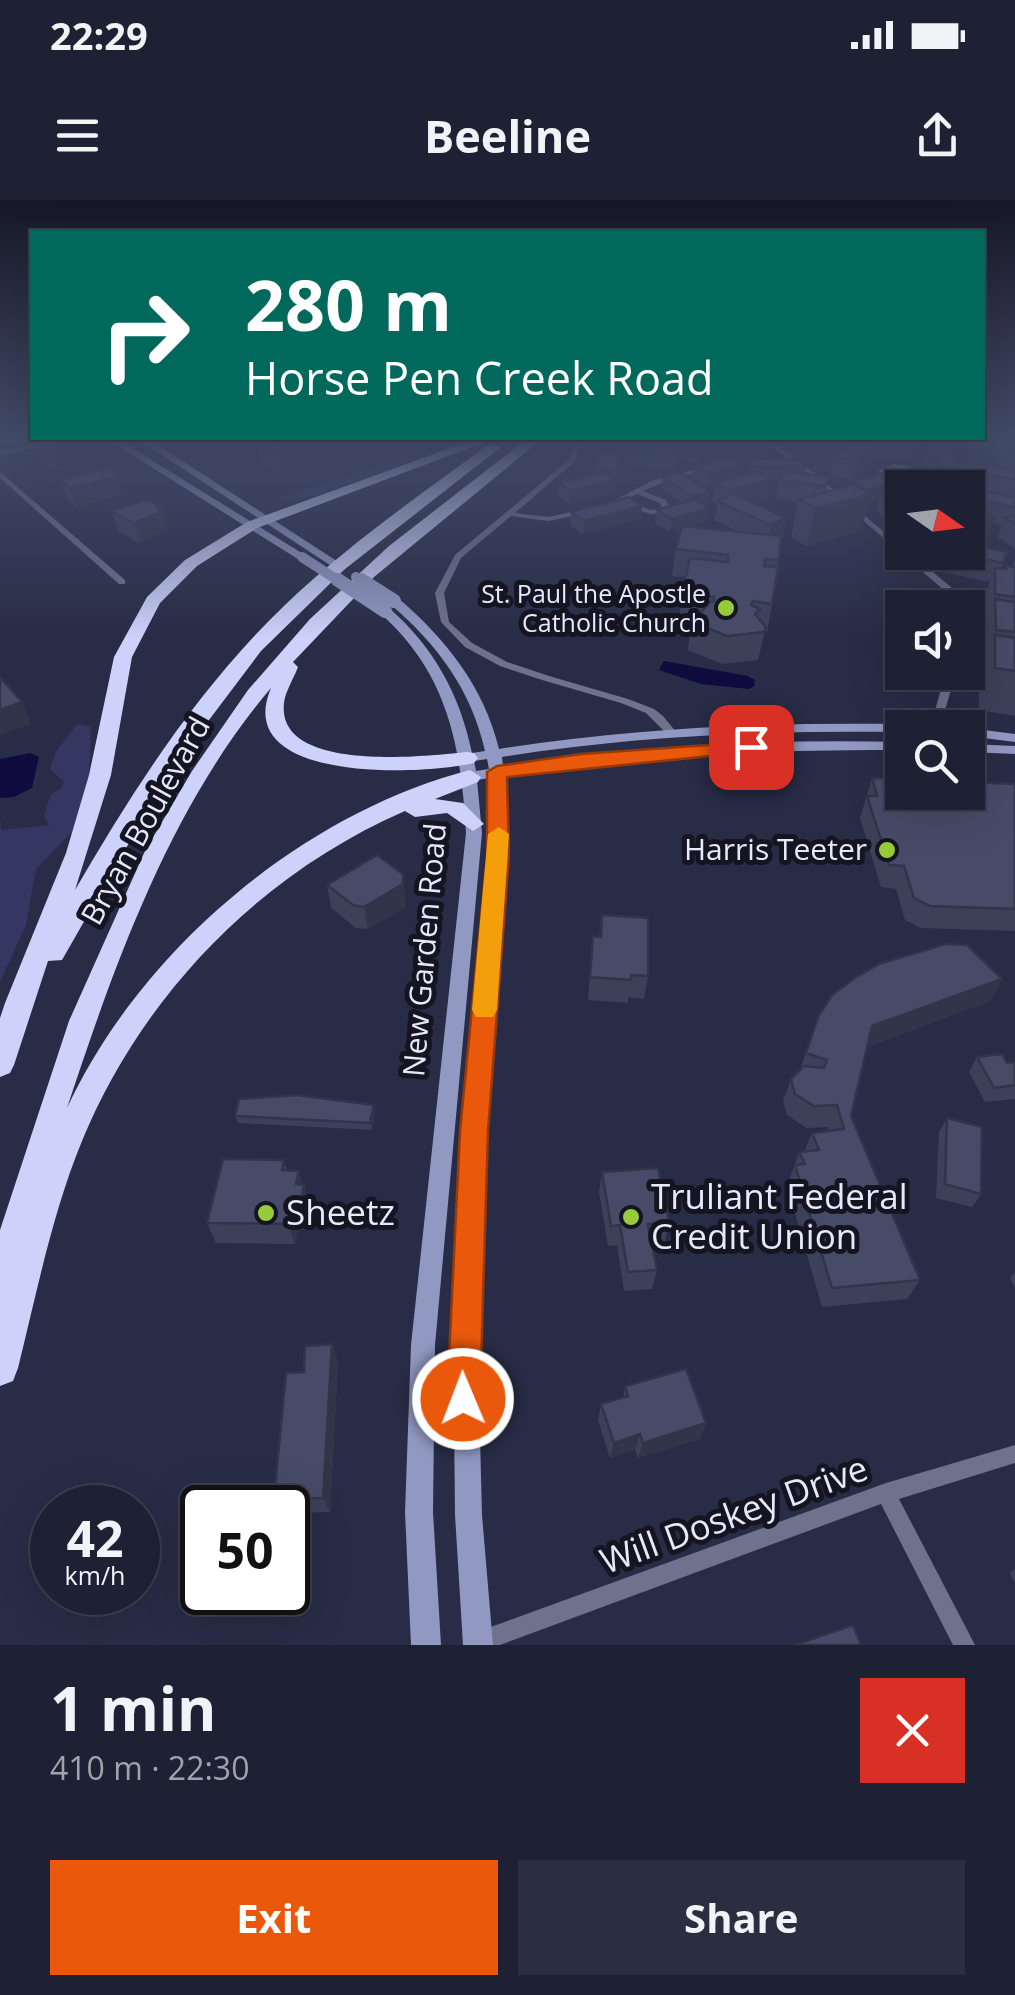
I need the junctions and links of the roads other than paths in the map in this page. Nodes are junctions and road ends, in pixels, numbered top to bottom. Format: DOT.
graph roads {
  1 [pos="34,504"];
  2 [pos="228,504"];
  3 [pos="234,504"];
  4 [pos="307,504"];
  5 [pos="421,504"];
  6 [pos="454,504"];
  7 [pos="520,504"];
  8 [pos="607,504"];
  9 [pos="630,504"];
  10 [pos="664,504"];
  11 [pos="848,504"];
  12 [pos="509,514"];
  13 [pos="259,522"];
  14 [pos="885,536"];
  15 [pos="925,570"];
  16 [pos="122,582"];
  17 [pos="949,590"];
  18 [pos="345,593"];
  19 [pos="389,606"];
  20 [pos="845,727"];
  21 [pos="797,728"];
  22 [pos="885,728"];
  23 [pos="672,733"];
  24 [pos="985,734"];
  25 [pos="1015,738"];
  26 [pos="824,745"];
  27 [pos="885,746"];
  28 [pos="712,749"];
  29 [pos="985,749"];
  30 [pos="1015,750"];
  31 [pos="495,763"];
  32 [pos="468,767"];
  33 [pos="366,820"];
  34 [pos="473,824"];
  35 [pos="0,1065"];
  36 [pos="0,1087"];
  37 [pos="0,1288"];
  38 [pos="0,1368"];
  39 [pos="1015,1454"];
  40 [pos="886,1493"];
  41 [pos="474,1644"];
  42 [pos="426,1645"];
  43 [pos="964,1645"];
  1 -- 16 [label="street"];
  2 -- 13 [label="main road, New Garden Road"];
  3 -- 13 [label="main road, New Garden Road"];
  4 -- 13 [label="highway"];
  5 -- 36 [label="highway, Bryan Boulevard"];
  6 -- 18 [label="highway, Bryan Boulevard"];
  7 -- 12 [label="street"];
  8 -- 12 [label="street"];
  9 -- 10 [label="street"];
  11 -- 14 [label="street"];
  12 -- 23 [label="street"];
  13 -- 19 [label="main road, New Garden Road, bridge"];
  13 -- 35 [label="highway"];
  15 -- 17 [label="street"];
  18 -- 32 [label="highway"];
  18 -- 37 [label="highway, Bryan Boulevard"];
  19 -- 31 [label="main road, New Garden Road"];
  19 -- 32 [label="main road, New Garden Road"];
  20 -- 21 [label="main road"];
  20 -- 22 [label="main road"];
  20 -- 26 [label="main road"];
  21 -- 23 [label="main road"];
  21 -- 28 [label="main road"];
  23 -- 31 [label="main road"];
  24 -- 25 [label="main road"];
  26 -- 27 [label="main road"];
  26 -- 28 [label="main road"];
  28 -- 31 [label="main road"];
  29 -- 30 [label="main road"];
  31 -- 32 [label="main road"];
  31 -- 41 [label="main road, New Garden Road"];
  32 -- 33 [label="highway"];
  32 -- 34 [label="main road, New Garden Road"];
  33 -- 34 [label="highway"];
  33 -- 38 [label="highway"];
  34 -- 42 [label="main road, New Garden Road"];
  39 -- 40 [label="street, Will Doskey Drive"];
  40 -- 41 [label="street, Will Doskey Drive"];
  40 -- 43 [label="street"];
}
